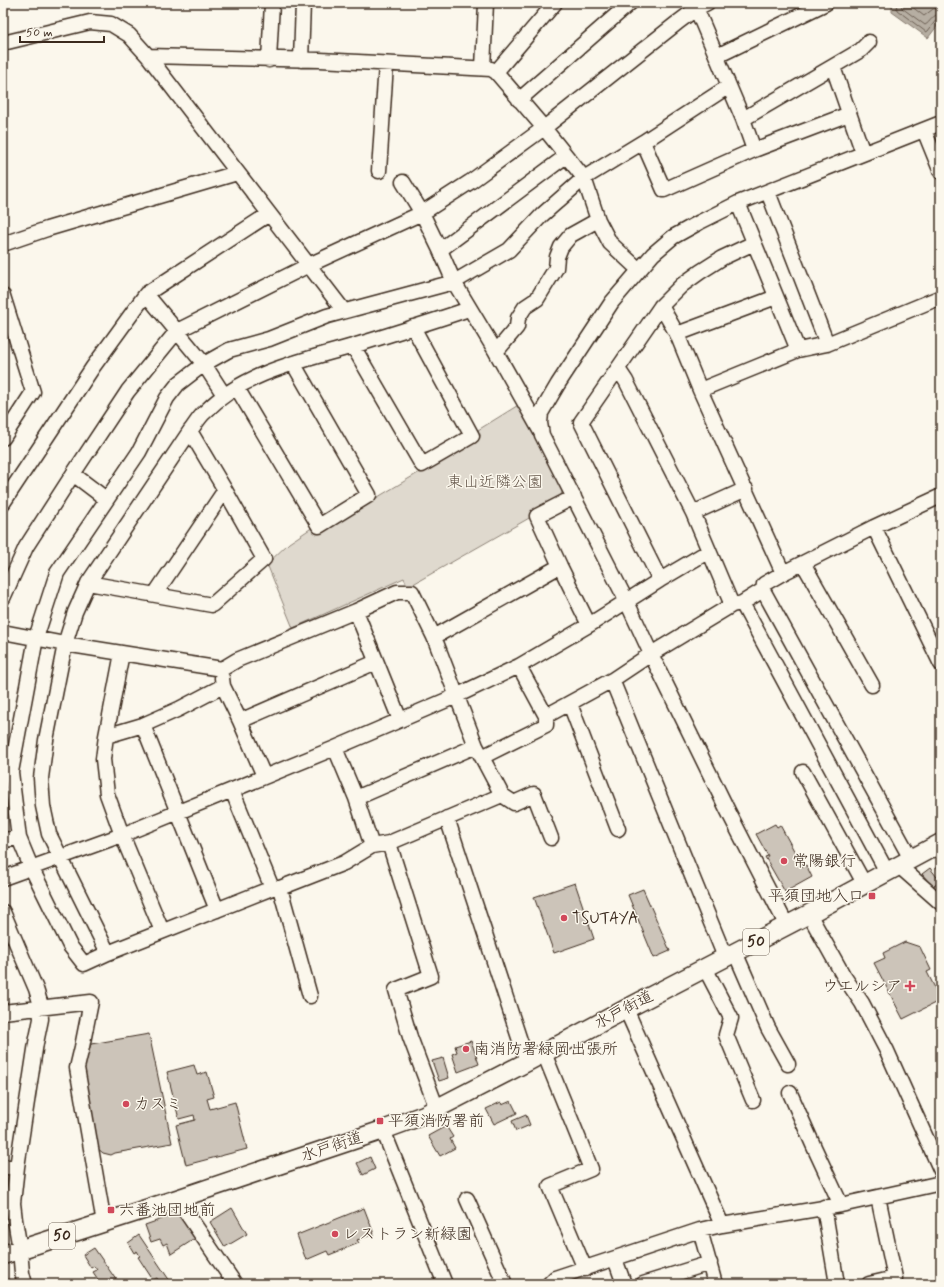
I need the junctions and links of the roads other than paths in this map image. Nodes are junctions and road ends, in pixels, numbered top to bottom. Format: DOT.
graph roads {
  1 [pos="272,3"];
  2 [pos="303,3"];
  3 [pos="486,3"];
  4 [pos="555,3"];
  5 [pos="630,3"];
  6 [pos="826,3"];
  7 [pos="699,5"];
  8 [pos="869,42"];
  9 [pos="3,43"];
  10 [pos="148,56"];
  11 [pos="717,56"];
  12 [pos="269,60"];
  13 [pos="301,60"];
  14 [pos="386,64"];
  15 [pos="832,67"];
  16 [pos="490,70"];
  17 [pos="729,86"];
  18 [pos="520,100"];
  19 [pos="849,114"];
  20 [pos="743,119"];
  21 [pos="941,123"];
  22 [pos="544,128"];
  23 [pos="924,130"];
  24 [pos="643,142"];
  25 [pos="754,150"];
  26 [pos="863,153"];
  27 [pos="566,156"];
  28 [pos="379,172"];
  29 [pos="941,172"];
  30 [pos="237,173"];
  31 [pos="584,178"];
  32 [pos="403,182"];
  33 [pos="768,192"];
  34 [pos="738,203"];
  35 [pos="422,213"];
  36 [pos="269,214"];
  37 [pos="598,220"];
  38 [pos="754,243"];
  39 [pos="3,244"];
  40 [pos="440,250"];
  41 [pos="309,265"];
  42 [pos="638,270"];
  43 [pos="454,282"];
  44 [pos="146,294"];
  45 [pos="3,296"];
  46 [pos="776,297"];
  47 [pos="941,297"];
  48 [pos="661,306"];
  49 [pos="469,309"];
  50 [pos="344,311"];
  51 [pos="413,327"];
  52 [pos="177,331"];
  53 [pos="677,334"];
  54 [pos="827,344"];
  55 [pos="352,346"];
  56 [pos="798,350"];
  57 [pos="496,352"];
  58 [pos="293,363"];
  59 [pos="204,364"];
  60 [pos="618,369"];
  61 [pos="237,388"];
  62 [pos="700,390"];
  63 [pos="224,395"];
  64 [pos="190,431"];
  65 [pos="542,435"];
  66 [pos="3,438"];
  67 [pos="72,474"];
  68 [pos="746,489"];
  69 [pos="225,490"];
  70 [pos="574,497"];
  71 [pos="106,499"];
  72 [pos="939,501"];
  73 [pos="3,503"];
  74 [pos="693,513"];
  75 [pos="874,527"];
  76 [pos="710,551"];
  77 [pos="803,563"];
  78 [pos="560,566"];
  79 [pos="783,573"];
  80 [pos="660,580"];
  81 [pos="88,583"];
  82 [pos="763,590"];
  83 [pos="155,594"];
  84 [pos="3,598"];
  85 [pos="627,602"];
  86 [pos="737,604"];
  87 [pos="356,611"];
  88 [pos="589,625"];
  89 [pos="3,632"];
  90 [pos="434,637"];
  91 [pos="36,638"];
  92 [pos="65,644"];
  93 [pos="122,653"];
  94 [pos="651,654"];
  95 [pos="376,662"];
  96 [pos="941,664"];
  97 [pos="519,666"];
  98 [pos="222,669"];
  99 [pos="612,680"];
  100 [pos="872,685"];
  101 [pos="223,686"];
  102 [pos="456,696"];
  103 [pos="570,704"];
  104 [pos="546,716"];
  105 [pos="400,720"];
  106 [pos="240,721"];
  107 [pos="143,725"];
  108 [pos="106,736"];
  109 [pos="335,748"];
  110 [pos="479,752"];
  111 [pos="803,772"];
  112 [pos="264,776"];
  113 [pos="232,790"];
  114 [pos="502,795"];
  115 [pos="356,798"];
  116 [pos="177,813"];
  117 [pos="447,818"];
  118 [pos="618,829"];
  119 [pos="122,835"];
  120 [pos="19,838"];
  121 [pos="551,838"];
  122 [pos="3,840"];
  123 [pos="388,843"];
  124 [pos="941,843"];
  125 [pos="372,846"];
  126 [pos="61,856"];
  127 [pos="899,866"];
  128 [pos="31,867"];
  129 [pos="3,878"];
  130 [pos="865,885"];
  131 [pos="276,888"];
  132 [pos="941,903"];
  133 [pos="217,910"];
  134 [pos="3,912"];
  135 [pos="809,914"];
  136 [pos="787,926"];
  137 [pos="162,931"];
  138 [pos="108,953"];
  139 [pos="730,955"];
  140 [pos="705,968"];
  141 [pos="310,996"];
  142 [pos="40,1009"];
  143 [pos="626,1009"];
  144 [pos="3,1012"];
  145 [pos="544,1053"];
  146 [pos="527,1062"];
  147 [pos="788,1064"];
  148 [pos="790,1093"];
  149 [pos="753,1100"];
  150 [pos="437,1109"];
  151 [pos="382,1130"];
  152 [pos="17,1166"];
  153 [pos="3,1167"];
  154 [pos="941,1171"];
  155 [pos="941,1183"];
  156 [pos="878,1197"];
  157 [pos="177,1198"];
  158 [pos="467,1199"];
  159 [pos="841,1205"];
  160 [pos="824,1207"];
  161 [pos="104,1222"];
  162 [pos="722,1225"];
  163 [pos="700,1230"];
  164 [pos="20,1249"];
  165 [pos="3,1255"];
  166 [pos="615,1259"];
  167 [pos="710,1263"];
  168 [pos="585,1269"];
  169 [pos="25,1284"];
  170 [pos="235,1284"];
  171 [pos="445,1284"];
  172 [pos="505,1284"];
  173 [pos="549,1284"];
  174 [pos="624,1284"];
  175 [pos="644,1284"];
  176 [pos="715,1284"];
  177 [pos="837,1284"];
  178 [pos="869,1284"];
  1 -- 12 [label="street"];
  2 -- 13 [label="street"];
  3 -- 16 [label="street"];
  4 -- 16 [label="street"];
  5 -- 18 [label="street"];
  6 -- 11 [label="street"];
  7 -- 11 [label="street"];
  7 -- 22 [label="street"];
  8 -- 15 [label="street"];
  9 -- 10 [label="street"];
  10 -- 12 [label="street"];
  10 -- 30 [label="street"];
  11 -- 17 [label="street"];
  12 -- 13 [label="street"];
  13 -- 14 [label="street"];
  14 -- 16 [label="street"];
  14 -- 28 [label="street"];
  15 -- 19 [label="street"];
  15 -- 20 [label="street"];
  16 -- 18 [label="street"];
  17 -- 20 [label="street"];
  17 -- 24 [label="street"];
  18 -- 22 [label="street"];
  19 -- 25 [label="street"];
  19 -- 26 [label="street"];
  20 -- 25 [label="street"];
  21 -- 23 [label="street"];
  22 -- 27 [label="street"];
  22 -- 35 [label="street"];
  23 -- 26 [label="street"];
  23 -- 29 [label="street"];
  24 -- 25 [label="street"];
  24 -- 31 [label="street"];
  26 -- 33 [label="street"];
  27 -- 31 [label="street"];
  27 -- 40 [label="street"];
  30 -- 36 [label="street"];
  30 -- 39 [label="street"];
  31 -- 37 [label="street"];
  31 -- 43 [label="street"];
  32 -- 35 [label="street"];
  33 -- 34 [label="street"];
  33 -- 54 [label="street"];
  34 -- 38 [label="street"];
  34 -- 42 [label="street"];
  35 -- 40 [label="street"];
  35 -- 41 [label="street"];
  36 -- 41 [label="street"];
  36 -- 44 [label="street"];
  37 -- 42 [label="street"];
  37 -- 57 [label="street"];
  38 -- 46 [label="street"];
  38 -- 48 [label="street"];
  40 -- 43 [label="street"];
  41 -- 50 [label="street"];
  41 -- 52 [label="street"];
  42 -- 65 [label="street"];
  43 -- 49 [label="street"];
  43 -- 50 [label="street"];
  44 -- 52 [label="street"];
  44 -- 73 [label="street"];
  45 -- 66 [label="street"];
  46 -- 53 [label="street"];
  46 -- 56 [label="street"];
  47 -- 54 [label="street"];
  48 -- 53 [label="street"];
  48 -- 60 [label="street"];
  49 -- 51 [label="street"];
  49 -- 57 [label="street"];
  50 -- 59 [label="street"];
  51 -- 55 [label="street"];
  51 -- 55 [label="street"];
  52 -- 59 [label="street"];
  52 -- 67 [label="street"];
  53 -- 62 [label="street"];
  54 -- 56 [label="street"];
  55 -- 58 [label="street"];
  56 -- 62 [label="street"];
  57 -- 65 [label="street"];
  58 -- 61 [label="street"];
  58 -- 61 [label="street"];
  59 -- 63 [label="street"];
  59 -- 71 [label="street"];
  60 -- 74 [label="street"];
  60 -- 80 [label="street"];
  61 -- 63 [label="street"];
  62 -- 68 [label="street"];
  63 -- 64 [label="street"];
  64 -- 69 [label="street"];
  64 -- 81 [label="street"];
  65 -- 70 [label="street"];
  67 -- 71 [label="street"];
  67 -- 84 [label="street"];
  68 -- 74 [label="street"];
  68 -- 79 [label="street"];
  69 -- 83 [label="street"];
  69 -- 83 [label="street"];
  70 -- 78 [label="street"];
  70 -- 85 [label="street"];
  71 -- 91 [label="street"];
  72 -- 75 [label="street"];
  74 -- 76 [label="street"];
  75 -- 77 [label="street"];
  75 -- 96 [label="street"];
  76 -- 80 [label="street"];
  76 -- 86 [label="street"];
  77 -- 79 [label="street"];
  77 -- 100 [label="street"];
  78 -- 88 [label="street"];
  78 -- 90 [label="street"];
  79 -- 82 [label="street"];
  80 -- 85 [label="street"];
  81 -- 83 [label="street"];
  81 -- 92 [label="street"];
  82 -- 86 [label="street"];
  82 -- 127 [label="street"];
  85 -- 88 [label="street"];
  85 -- 94 [label="street"];
  86 -- 94 [label="street"];
  86 -- 127 [label="street"];
  87 -- 90 [label="street"];
  87 -- 95 [label="street"];
  87 -- 98 [label="street"];
  88 -- 97 [label="street"];
  89 -- 91 [label="street"];
  90 -- 102 [label="street"];
  91 -- 92 [label="street"];
  91 -- 120 [label="street"];
  92 -- 93 [label="street"];
  92 -- 126 [label="street"];
  93 -- 98 [label="street"];
  93 -- 108 [label="street"];
  94 -- 99 [label="street"];
  94 -- 136 [label="street"];
  95 -- 105 [label="street"];
  95 -- 106 [label="street"];
  97 -- 102 [label="street"];
  97 -- 104 [label="street"];
  98 -- 101 [label="street"];
  99 -- 103 [label="street"];
  99 -- 139 [label="street"];
  101 -- 106 [label="street"];
  101 -- 107 [label="street"];
  102 -- 105 [label="street"];
  102 -- 110 [label="street"];
  103 -- 104 [label="street"];
  103 -- 118 [label="street"];
  104 -- 110 [label="street"];
  105 -- 109 [label="street"];
  106 -- 112 [label="street"];
  107 -- 108 [label="street"];
  107 -- 116 [label="street"];
  108 -- 119 [label="street"];
  109 -- 112 [label="street"];
  109 -- 115 [label="street"];
  110 -- 114 [label="street"];
  110 -- 115 [label="street"];
  111 -- 130 [label="street"];
  112 -- 113 [label="street"];
  113 -- 116 [label="street"];
  113 -- 131 [label="street"];
  114 -- 117 [label="street"];
  114 -- 121 [label="street"];
  115 -- 125 [label="street"];
  116 -- 119 [label="street"];
  116 -- 133 [label="street"];
  117 -- 123 [label="street"];
  117 -- 146 [label="street"];
  119 -- 126 [label="street"];
  119 -- 137 [label="street"];
  120 -- 122 [label="street"];
  120 -- 128 [label="street"];
  123 -- 125 [label="street"];
  123 -- 150 [label="street"];
  124 -- 127 [label="main road, 水戸街道 / 50"];
  125 -- 131 [label="street"];
  126 -- 128 [label="street"];
  126 -- 138 [label="street"];
  127 -- 130 [label="main road, 水戸街道 / 50"];
  127 -- 132 [label="street"];
  128 -- 129 [label="street"];
  128 -- 138 [label="street"];
  130 -- 135 [label="main road, 水戸街道 / 50"];
  131 -- 133 [label="street"];
  131 -- 141 [label="street"];
  133 -- 137 [label="street"];
  134 -- 142 [label="street"];
  135 -- 136 [label="main road, 水戸街道 / 50"];
  135 -- 154 [label="street"];
  136 -- 139 [label="main road, 水戸街道 / 50"];
  137 -- 138 [label="street"];
  139 -- 140 [label="main road, 水戸街道 / 50"];
  139 -- 147 [label="street"];
  140 -- 143 [label="main road, 水戸街道 / 50"];
  140 -- 149 [label="street"];
  142 -- 144 [label="street"];
  142 -- 152 [label="street"];
  142 -- 161 [label="street"];
  143 -- 145 [label="main road, 水戸街道 / 50"];
  143 -- 162 [label="street"];
  145 -- 146 [label="main road, 水戸街道 / 50"];
  145 -- 168 [label="street"];
  146 -- 150 [label="main road, 水戸街道 / 50"];
  148 -- 159 [label="street"];
  150 -- 151 [label="main road, 水戸街道 / 50"];
  151 -- 157 [label="main road, 水戸街道 / 50"];
  151 -- 171 [label="street"];
  152 -- 153 [label="street"];
  152 -- 164 [label="street"];
  155 -- 156 [label="street"];
  156 -- 159 [label="street"];
  156 -- 178 [label="street"];
  157 -- 161 [label="main road, 水戸街道 / 50"];
  157 -- 170 [label="street"];
  158 -- 172 [label="street"];
  159 -- 160 [label="street"];
  160 -- 162 [label="street"];
  160 -- 177 [label="street"];
  161 -- 164 [label="main road, 水戸街道 / 50"];
  162 -- 163 [label="street"];
  163 -- 166 [label="street"];
  163 -- 167 [label="street"];
  164 -- 165 [label="main road, 水戸街道 / 50"];
  164 -- 169 [label="street"];
  166 -- 168 [label="street"];
  166 -- 174 [label="street"];
  167 -- 175 [label="street"];
  167 -- 176 [label="street"];
  168 -- 173 [label="street"];
}
